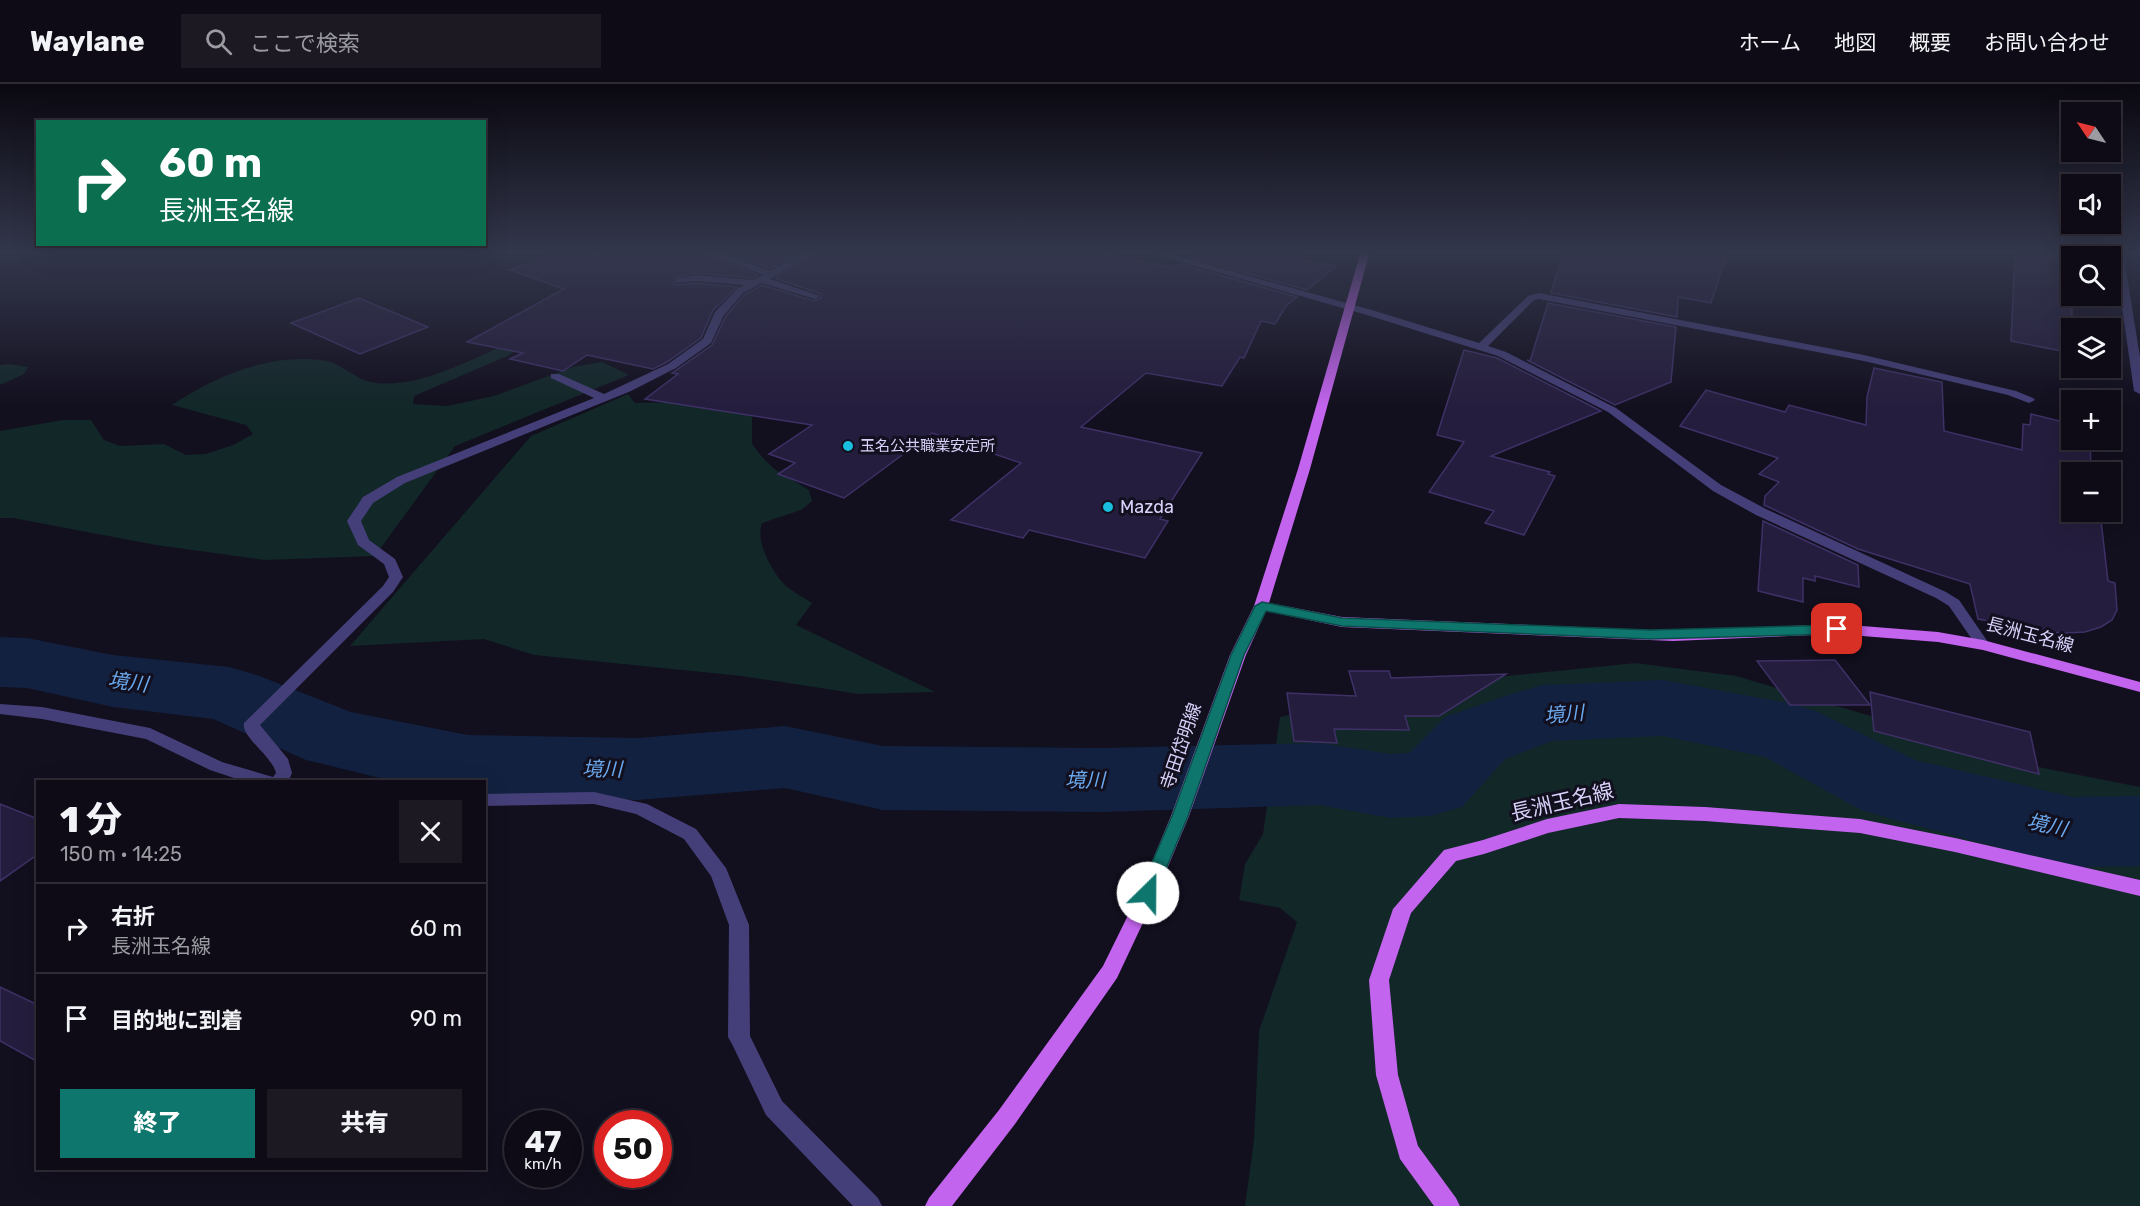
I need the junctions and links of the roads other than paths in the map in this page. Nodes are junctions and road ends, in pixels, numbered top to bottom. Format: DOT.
graph roads {
  1 [pos="729,303"];
  2 [pos="1334,303"];
  3 [pos="1351,303"];
  4 [pos="1526,303"];
  5 [pos="1577,303"];
  6 [pos="2126,303"];
  7 [pos="1350,308"];
  8 [pos="1482,346"];
  9 [pos="555,376"];
  10 [pos="2140,391"];
  11 [pos="603,398"];
  12 [pos="2029,400"];
  13 [pos="1262,606"];
  14 [pos="1983,645"];
  15 [pos="2140,687"];
  16 [pos="0,709"];
  17 [pos="262,780"];
  18 [pos="280,780"];
  19 [pos="486,800"];
  20 [pos="2140,888"];
  21 [pos="870,1206"];
  22 [pos="938,1206"];
  23 [pos="1448,1206"];
  1 -- 11 [label="street"];
  2 -- 7 [label="street"];
  3 -- 7 [label="main road, 寺田岱明線"];
  4 -- 8 [label="street"];
  5 -- 12 [label="street"];
  6 -- 10 [label="street"];
  7 -- 8 [label="street"];
  7 -- 13 [label="main road, 寺田岱明線"];
  8 -- 14 [label="street"];
  9 -- 11 [label="street"];
  11 -- 18 [label="street"];
  13 -- 14 [label="main road, 長洲玉名線"];
  13 -- 22 [label="main road, 寺田岱明線"];
  14 -- 15 [label="main road, 長洲玉名線"];
  16 -- 17 [label="street"];
  19 -- 21 [label="street"];
  20 -- 23 [label="main road, 長洲玉名線"];
}
